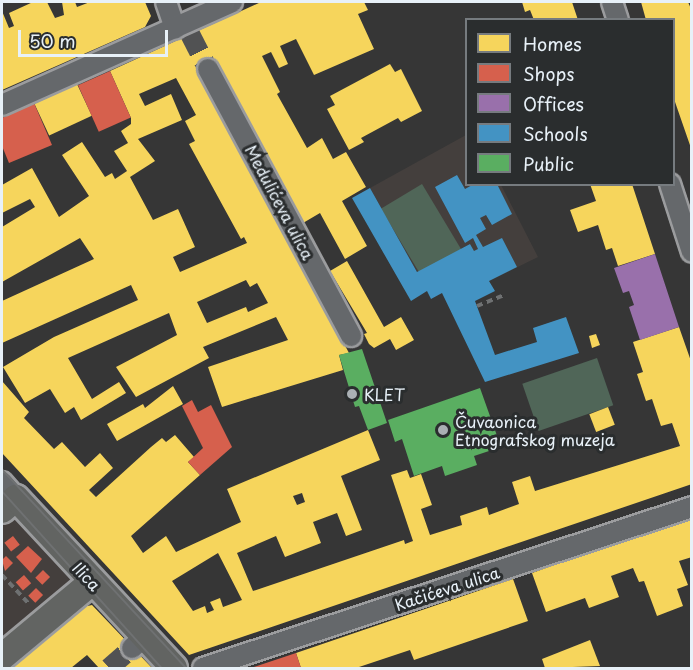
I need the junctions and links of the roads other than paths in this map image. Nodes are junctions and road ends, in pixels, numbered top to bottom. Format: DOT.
graph roads {
  1 [pos="166,2"];
  2 [pos="232,2"];
  3 [pos="612,2"];
  4 [pos="617,18"];
  5 [pos="184,28"];
  6 [pos="208,69"];
  7 [pos="2,105"];
  8 [pos="671,186"];
  9 [pos="692,252"];
  10 [pos="351,336"];
  11 [pos="6,497"];
  12 [pos="692,507"];
  13 [pos="92,582"];
  14 [pos="2,657"];
  15 [pos="174,669"];
  16 [pos="203,669"];
  1 -- 5 [label="street"];
  2 -- 5 [label="street"];
  3 -- 4 [label="street"];
  5 -- 7 [label="street"];
  6 -- 10 [label="street, Medulićeva ulica"];
  8 -- 9 [label="street"];
  11 -- 13 [label="main road, Ilica"];
  12 -- 16 [label="street, Kačićeva ulica"];
  13 -- 14 [label="main road"];
  13 -- 15 [label="main road, Ilica"];
}
